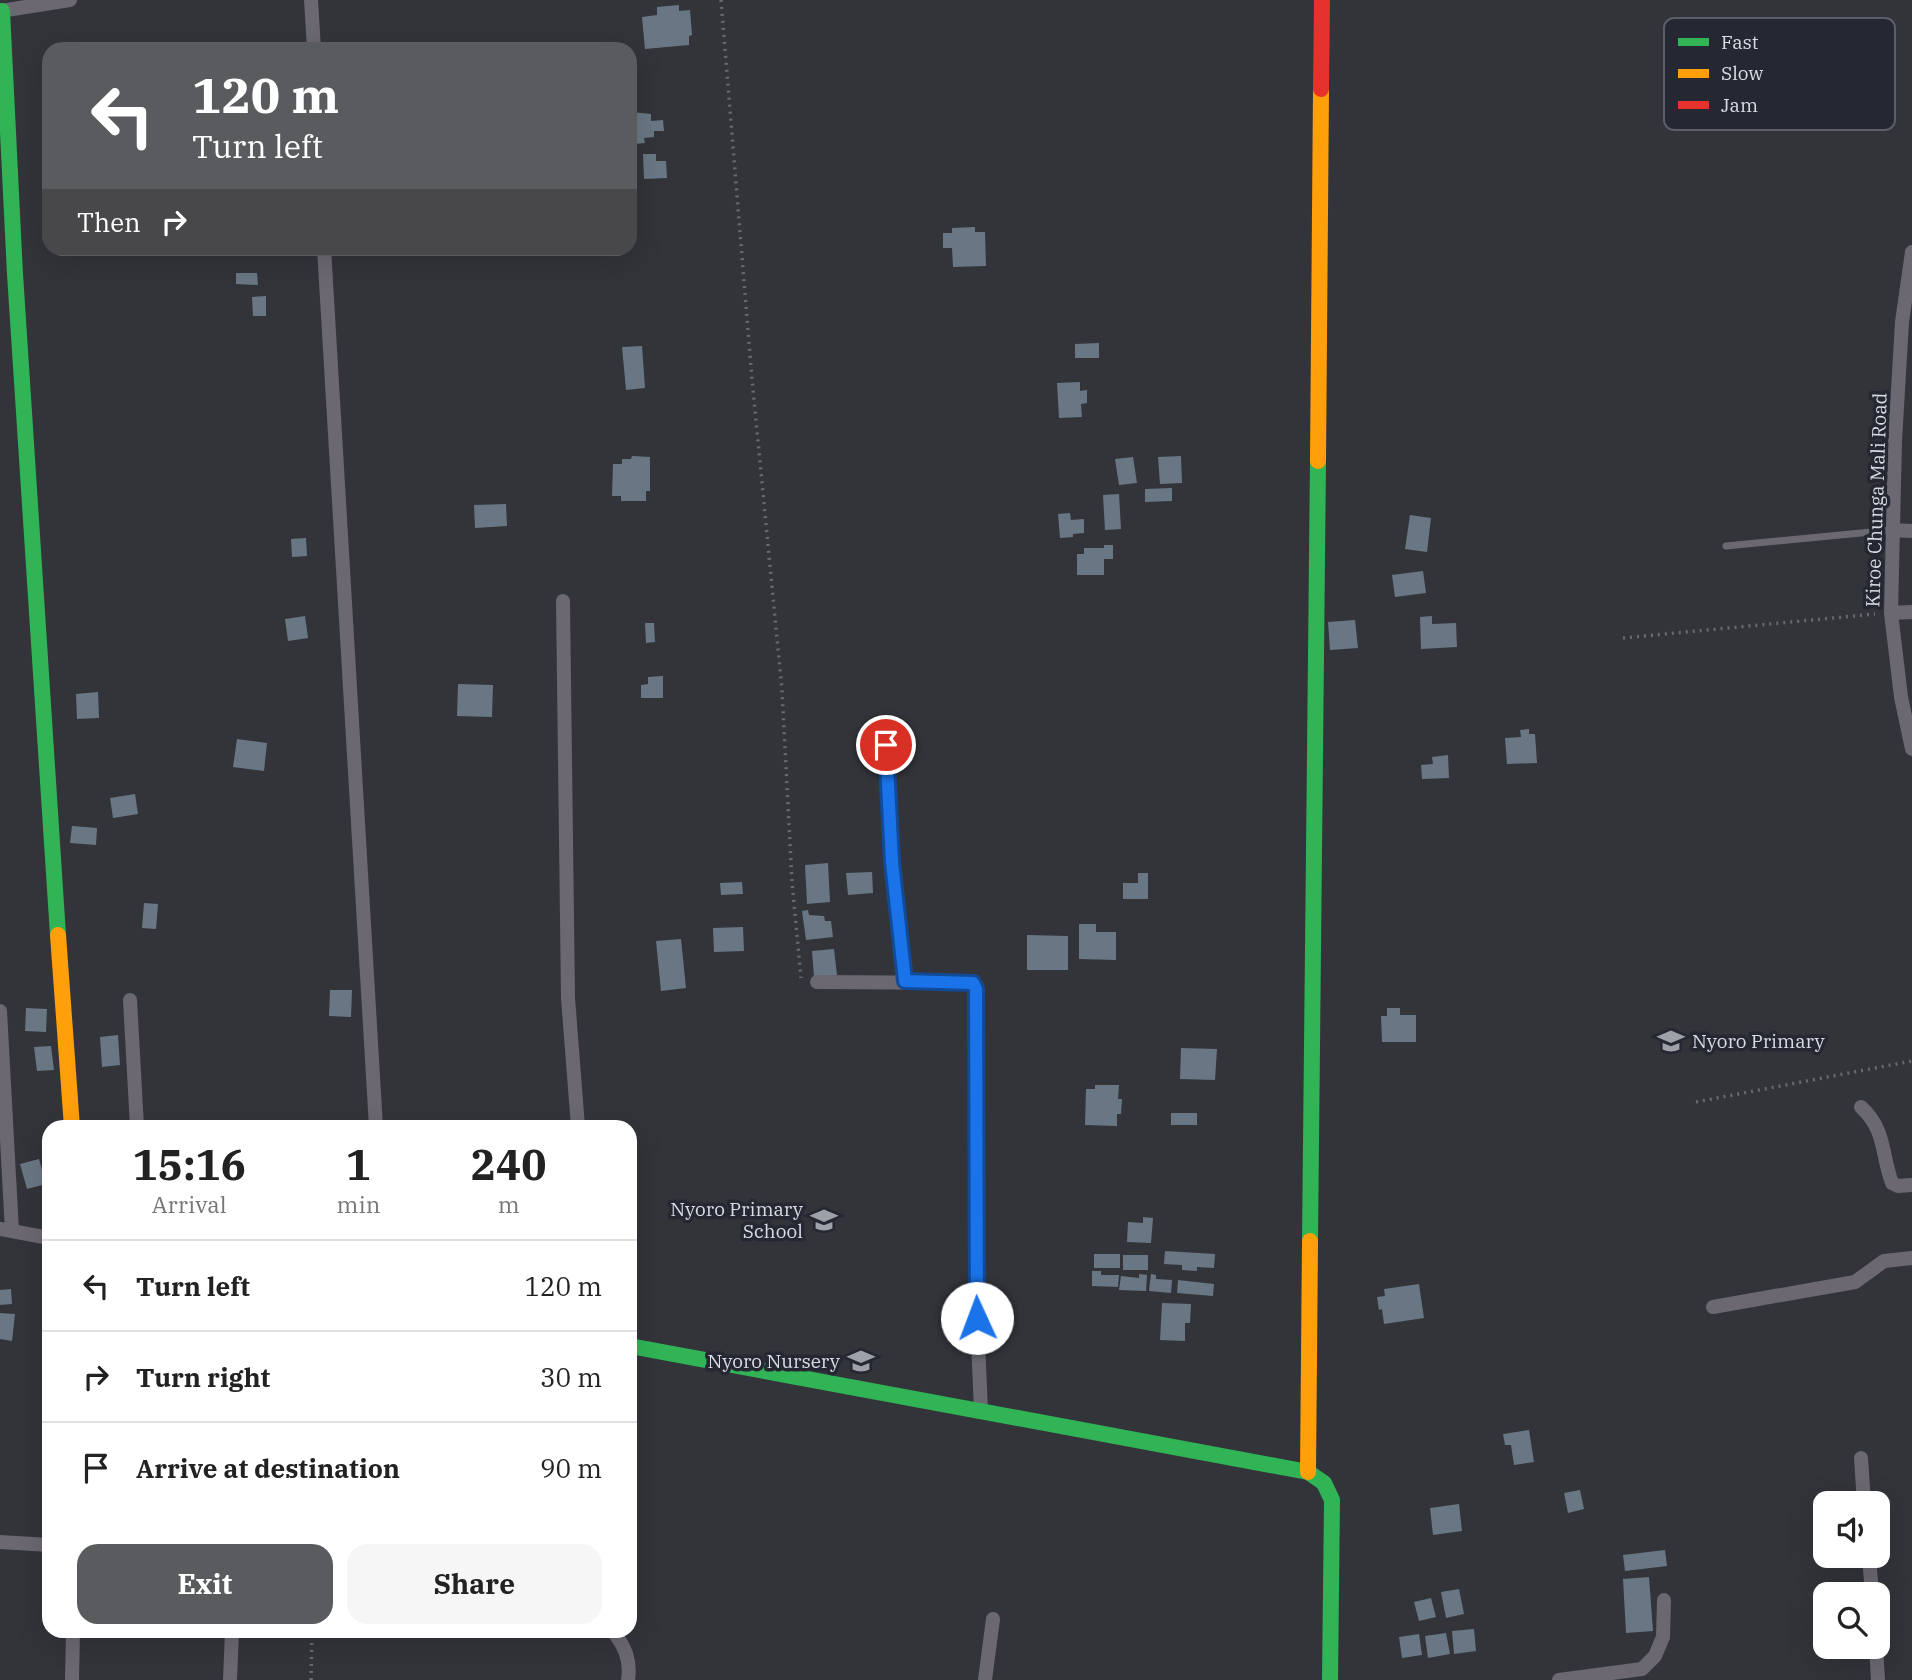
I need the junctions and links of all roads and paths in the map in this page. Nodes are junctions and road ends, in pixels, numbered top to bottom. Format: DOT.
graph roads {
  1 [pos="70,0"];
  2 [pos="312,0"];
  3 [pos="721,0"];
  4 [pos="1322,0"];
  5 [pos="1,11"];
  6 [pos="314,42"];
  7 [pos="1912,251"];
  8 [pos="324,256"];
  9 [pos="1892,530"];
  10 [pos="1912,531"];
  11 [pos="1726,545"];
  12 [pos="563,601"];
  13 [pos="1912,612"];
  14 [pos="1891,613"];
  15 [pos="1623,638"];
  16 [pos="886,745"];
  17 [pos="1912,749"];
  18 [pos="905,981"];
  19 [pos="817,982"];
  20 [pos="130,1000"];
  21 [pos="0,1011"];
  22 [pos="1912,1061"];
  23 [pos="1696,1102"];
  24 [pos="1861,1107"];
  25 [pos="71,1120"];
  26 [pos="137,1120"];
  27 [pos="376,1120"];
  28 [pos="577,1120"];
  29 [pos="1912,1185"];
  30 [pos="6,1230"];
  31 [pos="42,1237"];
  32 [pos="1912,1258"];
  33 [pos="1713,1307"];
  34 [pos="637,1347"];
  35 [pos="981,1411"];
  36 [pos="1861,1458"];
  37 [pos="1308,1472"];
  38 [pos="1863,1491"];
  39 [pos="0,1542"];
  40 [pos="42,1545"];
  41 [pos="1664,1600"];
  42 [pos="993,1619"];
  43 [pos="73,1638"];
  44 [pos="232,1638"];
  45 [pos="312,1638"];
  46 [pos="619,1638"];
  47 [pos="1877,1659"];
  48 [pos="72,1680"];
  49 [pos="230,1680"];
  50 [pos="311,1680"];
  51 [pos="628,1680"];
  52 [pos="985,1680"];
  53 [pos="1329,1680"];
  54 [pos="1559,1680"];
  55 [pos="1878,1680"];
  1 -- 5 [label="street"];
  2 -- 6 [label="street"];
  3 -- 19 [label="path"];
  4 -- 37 [label="street"];
  5 -- 25 [label="street"];
  7 -- 9 [label="street, Kiroe Chunga Mali Road"];
  8 -- 27 [label="street"];
  9 -- 10 [label="street"];
  9 -- 11 [label="lane"];
  9 -- 14 [label="street, Kiroe Chunga Mali Road"];
  12 -- 28 [label="street"];
  13 -- 14 [label="street"];
  14 -- 15 [label="path"];
  14 -- 17 [label="street, Kiroe Chunga Mali Road"];
  16 -- 18 [label="street"];
  18 -- 19 [label="street"];
  18 -- 35 [label="street"];
  20 -- 26 [label="street"];
  21 -- 30 [label="street"];
  22 -- 23 [label="path"];
  24 -- 29 [label="street"];
  30 -- 31 [label="street"];
  32 -- 33 [label="street"];
  34 -- 35 [label="street"];
  35 -- 37 [label="street"];
  36 -- 38 [label="street"];
  37 -- 53 [label="street"];
  39 -- 40 [label="street"];
  41 -- 54 [label="street"];
  42 -- 52 [label="street"];
  43 -- 48 [label="street"];
  44 -- 49 [label="street"];
  45 -- 50 [label="path"];
  46 -- 51 [label="street"];
  47 -- 55 [label="street"];
}
